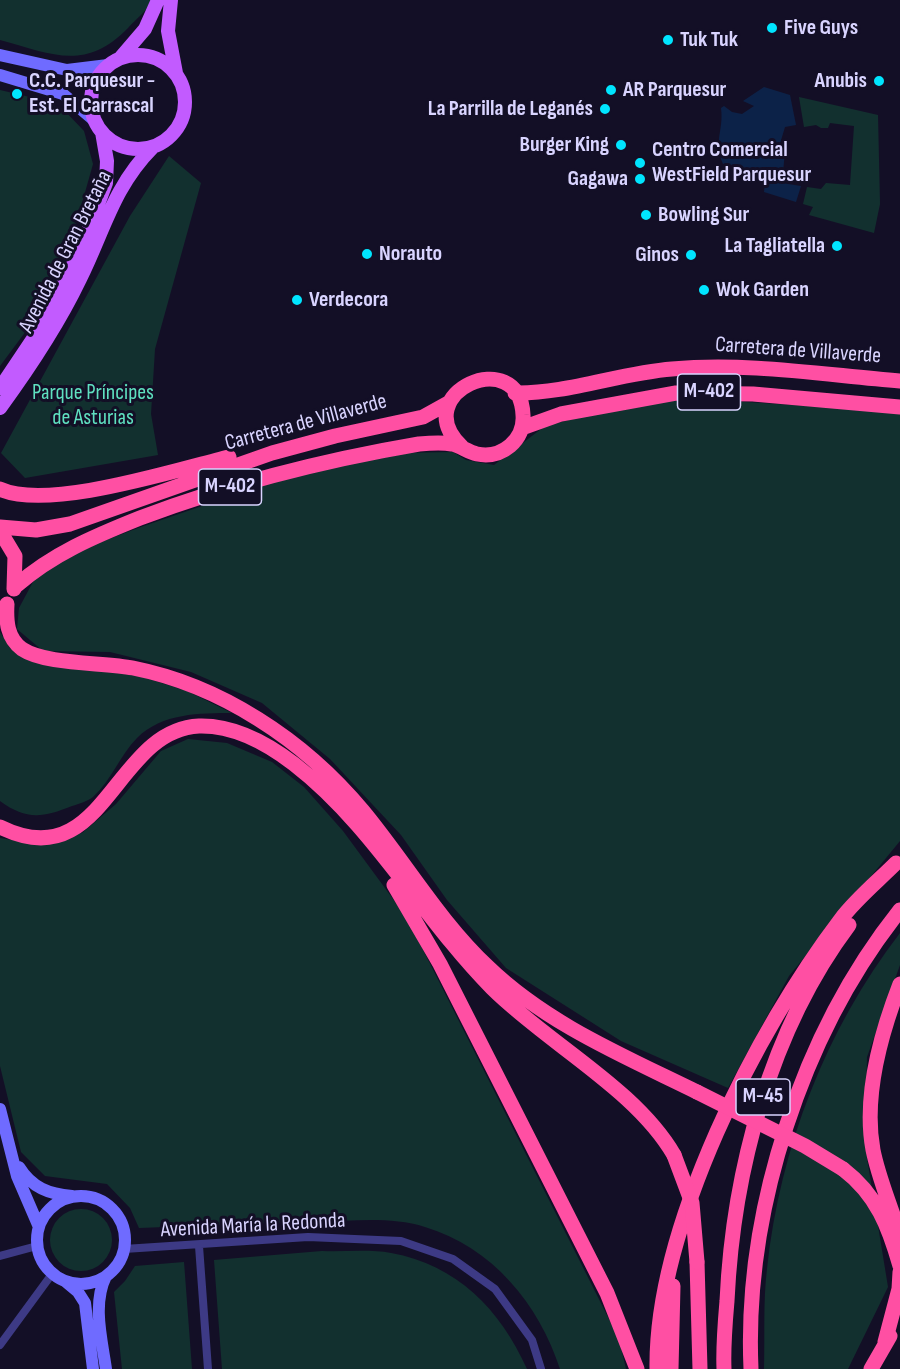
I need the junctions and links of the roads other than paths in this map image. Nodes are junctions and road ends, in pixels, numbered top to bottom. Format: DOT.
graph roads {
  1 [pos="158,0"];
  2 [pos="171,0"];
  3 [pos="0,55"];
  4 [pos="122,57"];
  5 [pos="108,65"];
  6 [pos="176,73"];
  7 [pos="0,75"];
  8 [pos="99,127"];
  9 [pos="153,147"];
  10 [pos="900,381"];
  11 [pos="0,388"];
  12 [pos="515,393"];
  13 [pos="450,402"];
  14 [pos="900,406"];
  15 [pos="0,408"];
  16 [pos="522,428"];
  17 [pos="294,447"];
  18 [pos="462,447"];
  19 [pos="0,489"];
  20 [pos="0,529"];
  21 [pos="16,586"];
  22 [pos="3,609"];
  23 [pos="341,809"];
  24 [pos="0,827"];
  25 [pos="898,861"];
  26 [pos="900,910"];
  27 [pos="900,984"];
  28 [pos="0,1109"];
  29 [pos="11,1152"];
  30 [pos="82,1196"];
  31 [pos="688,1210"];
  32 [pos="39,1227"];
  33 [pos="900,1237"];
  34 [pos="37,1246"];
  35 [pos="199,1246"];
  36 [pos="124,1249"];
  37 [pos="0,1256"];
  38 [pos="900,1266"];
  39 [pos="900,1272"];
  40 [pos="52,1274"];
  41 [pos="105,1276"];
  42 [pos="65,1281"];
  43 [pos="900,1325"];
  44 [pos="885,1342"];
  45 [pos="0,1345"];
  46 [pos="93,1369"];
  47 [pos="106,1369"];
  48 [pos="208,1369"];
  49 [pos="541,1369"];
  50 [pos="637,1369"];
  51 [pos="657,1369"];
  52 [pos="672,1369"];
  53 [pos="700,1369"];
  54 [pos="724,1369"];
  55 [pos="751,1369"];
  56 [pos="871,1369"];
  1 -- 4 [label="main road"];
  2 -- 6 [label="main road"];
  3 -- 5 [label="street"];
  4 -- 5 [label="main road"];
  4 -- 6 [label="main road"];
  5 -- 8 [label="main road"];
  6 -- 9 [label="main road"];
  7 -- 8 [label="street"];
  8 -- 9 [label="main road"];
  8 -- 11 [label="main road, Avenida de Gran Bretaña"];
  9 -- 15 [label="main road, Avenida de Gran Bretaña"];
  10 -- 12 [label="highway, Carretera de Villaverde / M-402"];
  12 -- 13 [label="highway"];
  12 -- 16 [label="highway"];
  13 -- 17 [label="highway, Carretera de Villaverde / M-402"];
  13 -- 18 [label="highway"];
  14 -- 16 [label="highway, Carretera de Villaverde / M-402"];
  16 -- 18 [label="highway"];
  17 -- 19 [label="highway"];
  17 -- 20 [label="highway, Carretera de Villaverde / M-402"];
  18 -- 21 [label="highway, Carretera de Villaverde / M-402"];
  20 -- 21 [label="highway, M-402"];
  21 -- 22 [label="highway, M-402"];
  22 -- 38 [label="highway, bridge"];
  23 -- 24 [label="highway"];
  23 -- 50 [label="highway"];
  23 -- 53 [label="highway, bridge"];
  25 -- 31 [label="highway"];
  25 -- 54 [label="highway, M-45"];
  26 -- 55 [label="highway, M-45"];
  27 -- 33 [label="highway"];
  28 -- 29 [label="street"];
  29 -- 30 [label="street"];
  29 -- 32 [label="street"];
  30 -- 32 [label="street"];
  30 -- 36 [label="street"];
  31 -- 51 [label="highway"];
  31 -- 52 [label="highway"];
  32 -- 34 [label="street"];
  34 -- 37 [label="street"];
  34 -- 40 [label="street"];
  35 -- 36 [label="street, Avenida María la Redonda"];
  35 -- 48 [label="street"];
  35 -- 49 [label="street, Avenida María la Redonda"];
  36 -- 41 [label="street"];
  39 -- 44 [label="highway"];
  40 -- 42 [label="street"];
  40 -- 45 [label="street"];
  41 -- 42 [label="street"];
  41 -- 47 [label="street"];
  42 -- 46 [label="street"];
  43 -- 44 [label="highway"];
  44 -- 56 [label="highway"];
}
